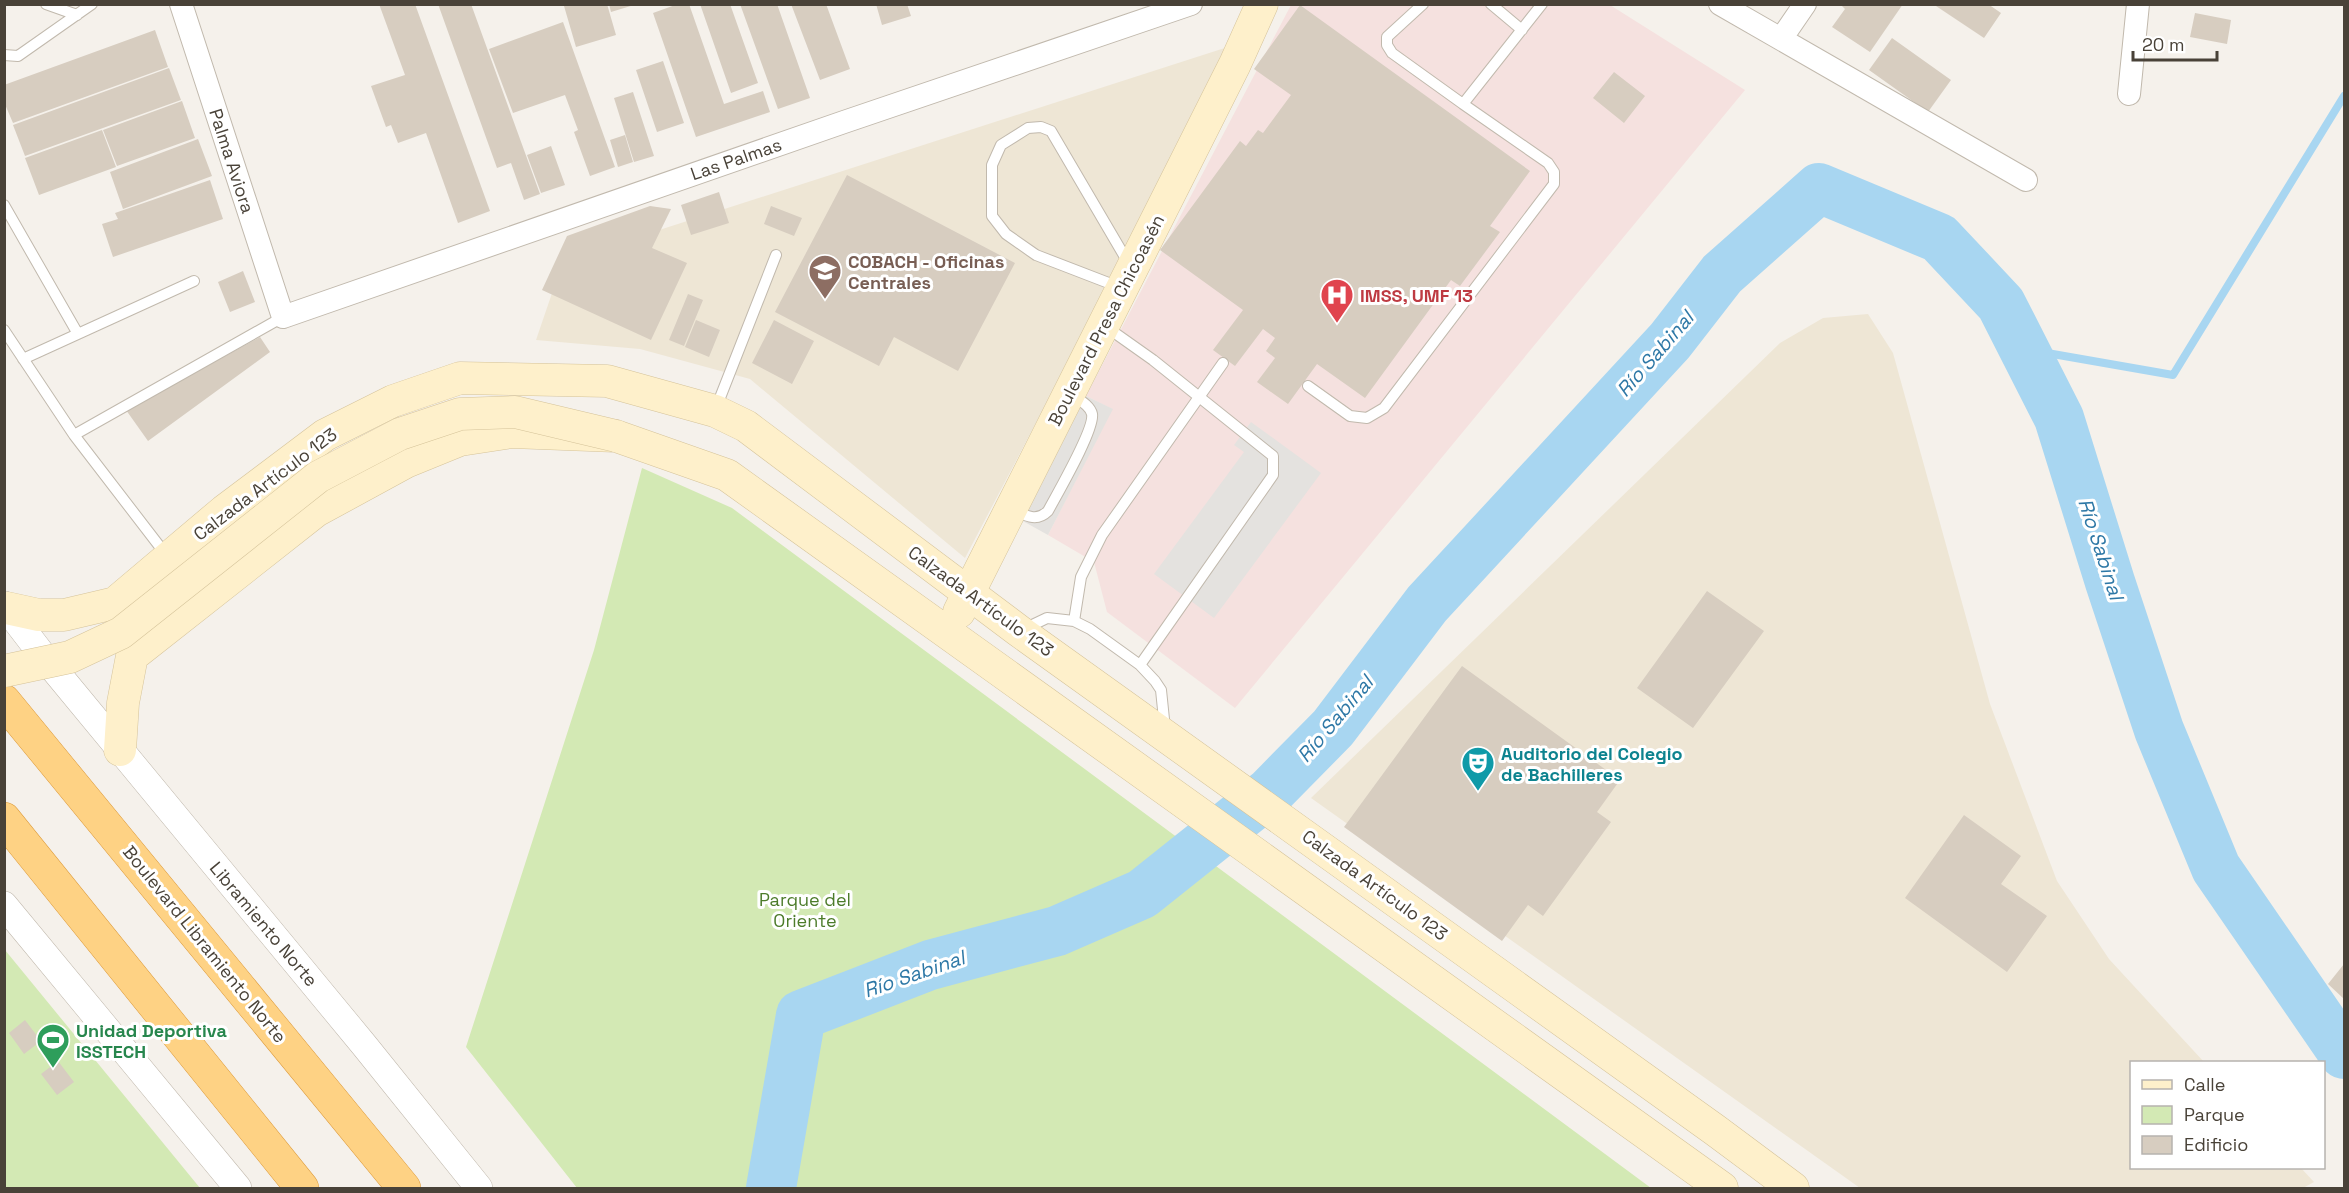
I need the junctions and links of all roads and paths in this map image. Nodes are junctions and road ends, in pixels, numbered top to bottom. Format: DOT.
graph roads {
  1 [pos="46,4"];
  2 [pos="92,4"];
  3 [pos="181,4"];
  4 [pos="1191,4"];
  5 [pos="1262,4"];
  6 [pos="1423,4"];
  7 [pos="1491,4"];
  8 [pos="1542,4"];
  9 [pos="1720,4"];
  10 [pos="1805,4"];
  11 [pos="2138,4"];
  12 [pos="77,15"];
  13 [pos="1522,30"];
  14 [pos="1780,39"];
  15 [pos="4,55"];
  16 [pos="2129,94"];
  17 [pos="1463,104"];
  18 [pos="2026,180"];
  19 [pos="4,205"];
  20 [pos="777,255"];
  21 [pos="1127,279"];
  22 [pos="194,281"];
  23 [pos="283,317"];
  24 [pos="1104,325"];
  25 [pos="4,330"];
  26 [pos="78,334"];
  27 [pos="23,359"];
  28 [pos="1223,363"];
  29 [pos="1308,386"];
  30 [pos="1198,396"];
  31 [pos="715,411"];
  32 [pos="74,435"];
  33 [pos="616,436"];
  34 [pos="169,558"];
  35 [pos="970,594"];
  36 [pos="6,607"];
  37 [pos="1074,621"];
  38 [pos="1019,631"];
  39 [pos="947,634"];
  40 [pos="1140,665"];
  41 [pos="4,671"];
  42 [pos="4,701"];
  43 [pos="1165,735"];
  44 [pos="120,750"];
  45 [pos="4,819"];
  46 [pos="4,905"];
  47 [pos="238,1188"];
  48 [pos="302,1188"];
  49 [pos="404,1188"];
  50 [pos="479,1188"];
  51 [pos="1722,1188"];
  52 [pos="1793,1188"];
  1 -- 12 [label="lane"];
  2 -- 12 [label="lane"];
  3 -- 23 [label="street, Palma Aviora"];
  4 -- 23 [label="street, Las Palmas"];
  5 -- 21 [label="main road, Boulevard Presa Chicoasén"];
  6 -- 17 [label="lane"];
  7 -- 13 [label="lane"];
  8 -- 13 [label="lane"];
  9 -- 14 [label="street"];
  10 -- 14 [label="street"];
  11 -- 16 [label="street"];
  12 -- 15 [label="lane"];
  13 -- 17 [label="lane"];
  14 -- 18 [label="street"];
  17 -- 29 [label="lane"];
  19 -- 26 [label="lane"];
  20 -- 31 [label="lane"];
  21 -- 21 [label="lane"];
  21 -- 24 [label="main road, Boulevard Presa Chicoasén"];
  22 -- 26 [label="lane"];
  23 -- 32 [label="lane"];
  24 -- 30 [label="lane"];
  24 -- 35 [label="main road, Boulevard Presa Chicoasén"];
  25 -- 27 [label="lane"];
  26 -- 27 [label="lane"];
  27 -- 32 [label="lane"];
  28 -- 30 [label="lane"];
  30 -- 37 [label="lane"];
  30 -- 40 [label="lane"];
  31 -- 34 [label="main road, Calzada Artículo 123"];
  31 -- 35 [label="main road, Calzada Artículo 123"];
  32 -- 34 [label="lane"];
  33 -- 39 [label="main road"];
  33 -- 41 [label="main road, bridge"];
  33 -- 44 [label="main road"];
  34 -- 36 [label="main road, Calzada Artículo 123"];
  35 -- 38 [label="main road, Calzada Artículo 123"];
  35 -- 39 [label="main road, Boulevard Presa Chicoasén"];
  36 -- 44 [label="street, Libramiento Norte"];
  37 -- 38 [label="lane"];
  37 -- 40 [label="lane"];
  38 -- 43 [label="main road, Calzada Artículo 123"];
  39 -- 51 [label="main road"];
  40 -- 43 [label="lane"];
  42 -- 49 [label="highway, Boulevard Libramiento Norte"];
  43 -- 52 [label="main road, Calzada Artículo 123"];
  44 -- 50 [label="street, Libramiento Norte"];
  45 -- 48 [label="highway"];
  46 -- 47 [label="street"];
}
